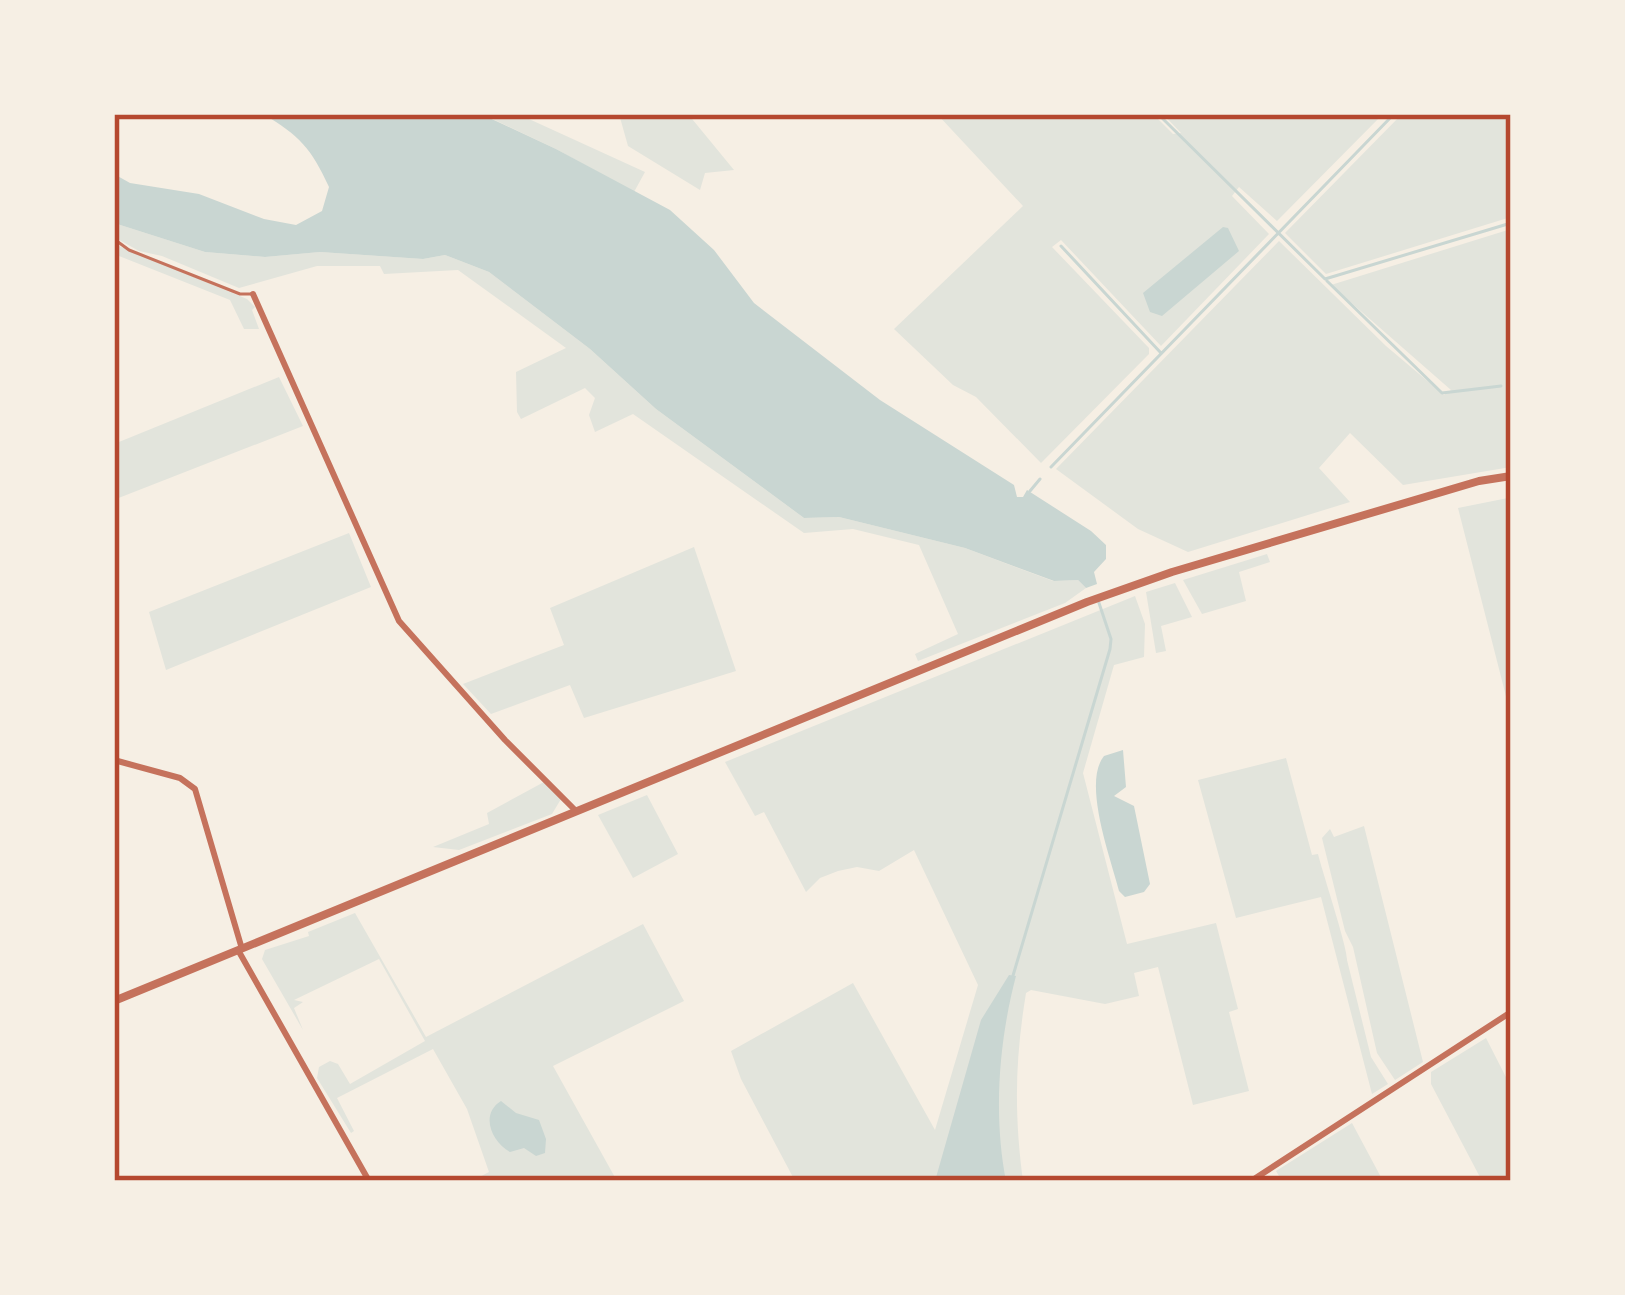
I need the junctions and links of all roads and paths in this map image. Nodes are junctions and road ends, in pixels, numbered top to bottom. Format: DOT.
graph roads {
  1 [pos="114,238"];
  2 [pos="253,294"];
  3 [pos="1511,476"];
  4 [pos="114,760"];
  5 [pos="575,810"];
  6 [pos="240,949"];
  7 [pos="114,1001"];
  8 [pos="1511,1012"];
  9 [pos="369,1181"];
  10 [pos="1251,1181"];
  1 -- 2 [label="lane"];
  2 -- 5 [label="street"];
  3 -- 5 [label="street"];
  4 -- 6 [label="street"];
  5 -- 6 [label="street"];
  6 -- 7 [label="street"];
  6 -- 9 [label="street"];
  8 -- 10 [label="street"];
}
